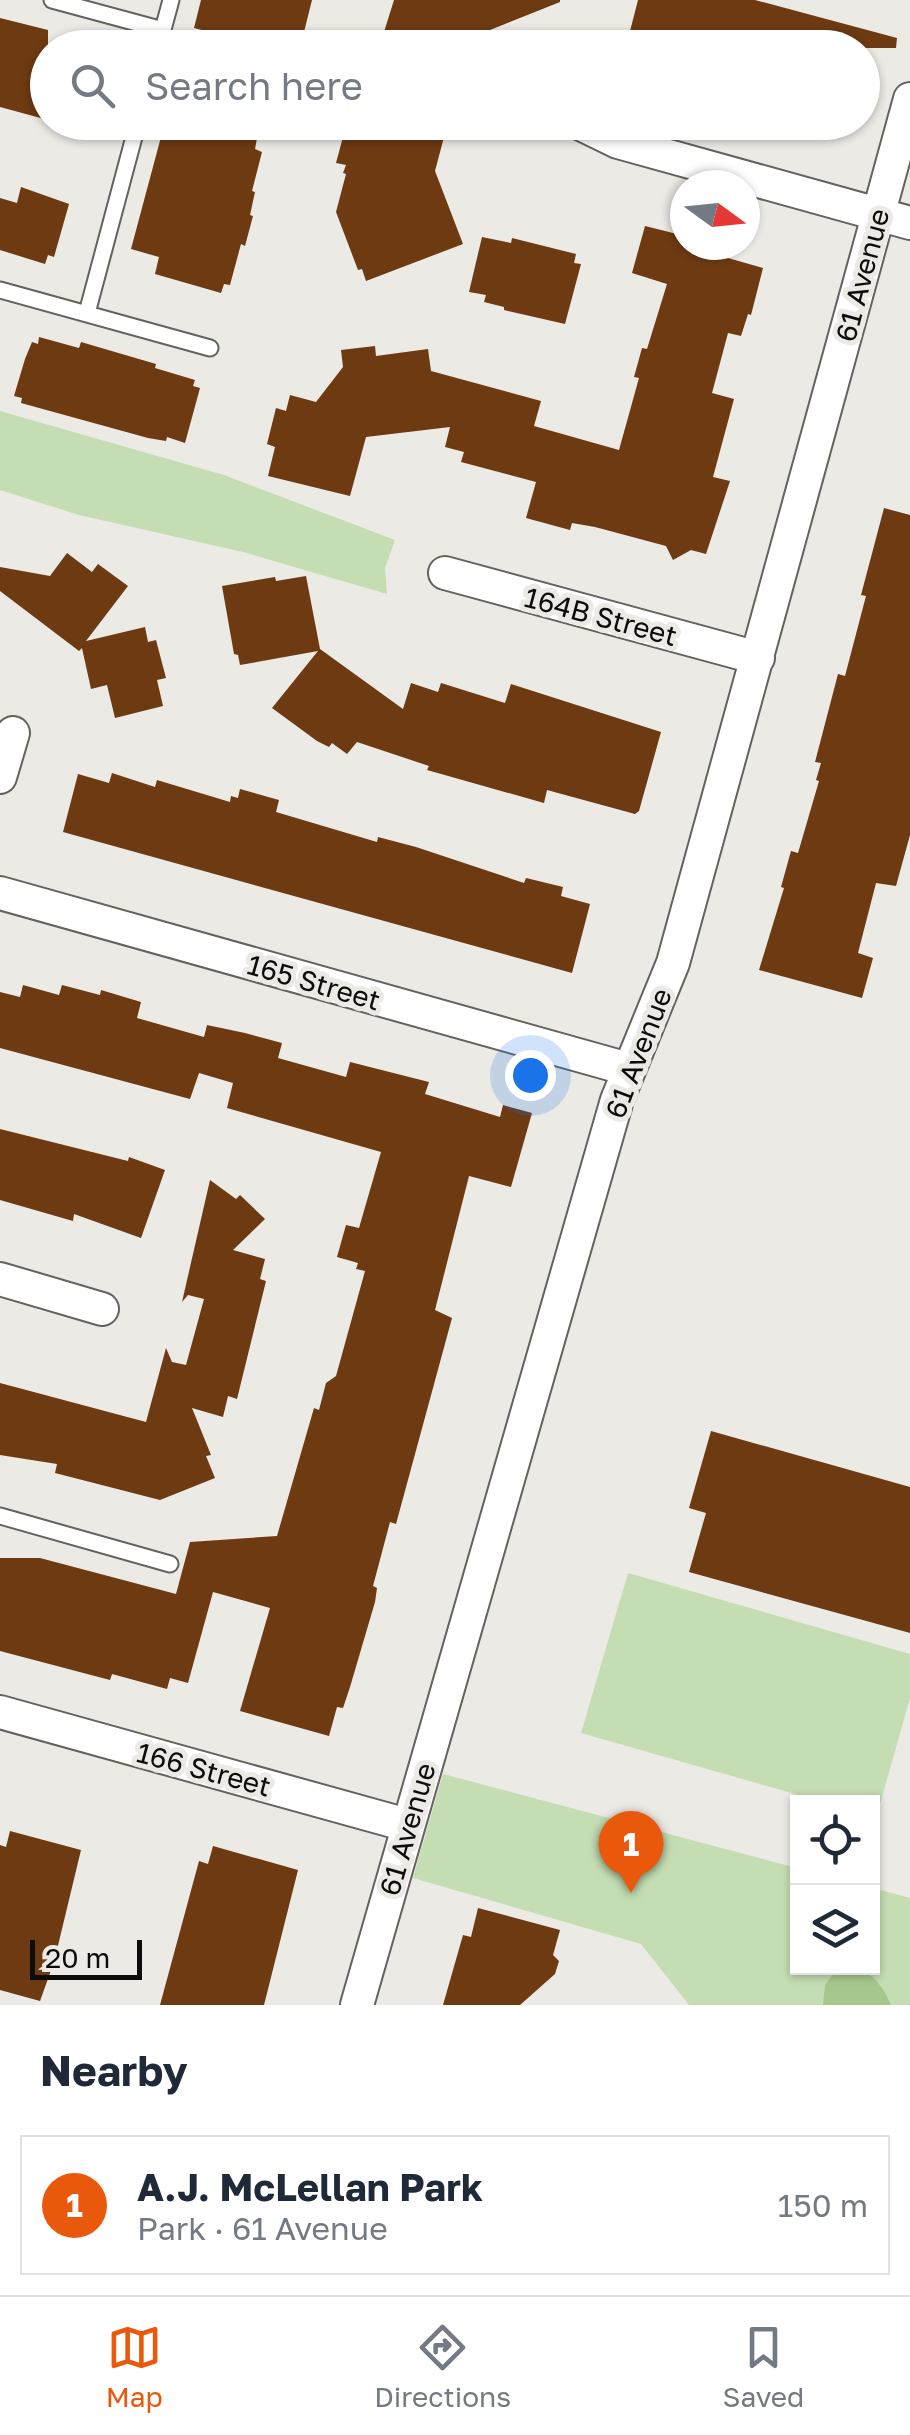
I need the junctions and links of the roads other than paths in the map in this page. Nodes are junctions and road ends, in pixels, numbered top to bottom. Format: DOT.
graph roads {
  1 [pos="52,0"];
  2 [pos="171,0"];
  3 [pos="163,30"];
  4 [pos="910,99"];
  5 [pos="133,140"];
  6 [pos="614,140"];
  7 [pos="894,218"];
  8 [pos="0,290"];
  9 [pos="87,313"];
  10 [pos="210,348"];
  11 [pos="445,574"];
  12 [pos="758,658"];
  13 [pos="13,733"];
  14 [pos="0,776"];
  15 [pos="0,893"];
  16 [pos="628,1070"];
  17 [pos="0,1280"];
  18 [pos="102,1309"];
  19 [pos="0,1516"];
  20 [pos="170,1564"];
  21 [pos="0,1712"];
  22 [pos="407,1825"];
  23 [pos="357,2005"];
  1 -- 3 [label="lane"];
  2 -- 3 [label="lane"];
  4 -- 7 [label="street, 61 Avenue"];
  5 -- 9 [label="lane"];
  6 -- 7 [label="street"];
  7 -- 12 [label="street, 61 Avenue"];
  8 -- 9 [label="lane"];
  9 -- 10 [label="lane"];
  11 -- 12 [label="street, 164B Street"];
  12 -- 16 [label="street, 61 Avenue"];
  13 -- 14 [label="street"];
  15 -- 16 [label="street, 165 Street"];
  16 -- 22 [label="street, 61 Avenue"];
  17 -- 18 [label="street"];
  19 -- 20 [label="lane"];
  21 -- 22 [label="street, 166 Street"];
  22 -- 23 [label="street, 61 Avenue"];
}
